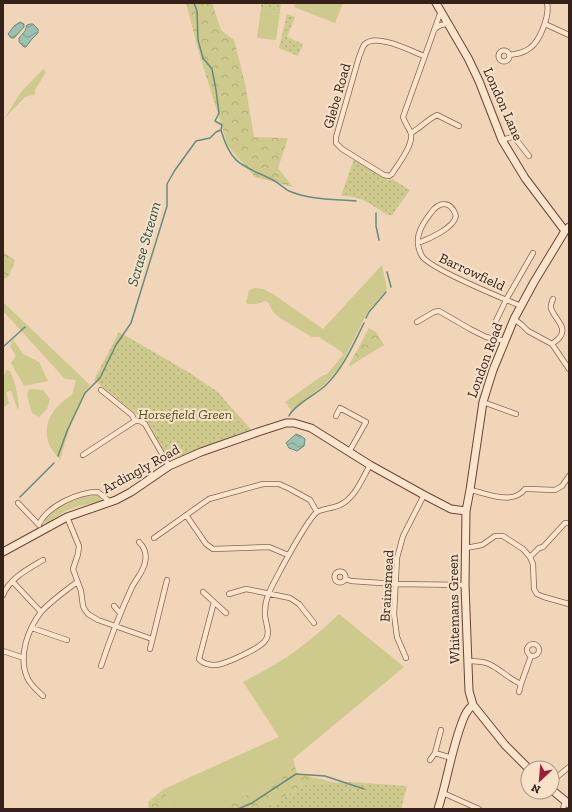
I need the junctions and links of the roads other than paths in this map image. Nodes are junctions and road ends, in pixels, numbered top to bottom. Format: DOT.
graph roads {
  1 [pos="436,3"];
  2 [pos="547,3"];
  3 [pos="441,11"];
  4 [pos="449,24"];
  5 [pos="545,24"];
  6 [pos="434,30"];
  7 [pos="569,35"];
  8 [pos="509,55"];
  9 [pos="424,56"];
  10 [pos="459,126"];
  11 [pos="411,133"];
  12 [pos="502,140"];
  13 [pos="529,156"];
  14 [pos="567,229"];
  15 [pos="418,243"];
  16 [pos="533,253"];
  17 [pos="553,299"];
  18 [pos="506,300"];
  19 [pos="521,306"];
  20 [pos="514,319"];
  21 [pos="417,322"];
  22 [pos="494,325"];
  23 [pos="505,340"];
  24 [pos="552,344"];
  25 [pos="569,369"];
  26 [pos="101,390"];
  27 [pos="482,402"];
  28 [pos="516,414"];
  29 [pos="336,416"];
  30 [pos="135,421"];
  31 [pos="349,452"];
  32 [pos="84,455"];
  33 [pos="370,465"];
  34 [pos="169,466"];
  35 [pos="569,476"];
  36 [pos="470,490"];
  37 [pos="424,496"];
  38 [pos="110,502"];
  39 [pos="18,503"];
  40 [pos="466,511"];
  41 [pos="317,512"];
  42 [pos="186,515"];
  43 [pos="67,517"];
  44 [pos="569,523"];
  45 [pos="41,527"];
  46 [pos="154,538"];
  47 [pos="139,542"];
  48 [pos="466,548"];
  49 [pos="3,552"];
  50 [pos="288,555"];
  51 [pos="530,557"];
  52 [pos="43,560"];
  53 [pos="346,579"];
  54 [pos="167,580"];
  55 [pos="13,582"];
  56 [pos="77,582"];
  57 [pos="396,584"];
  58 [pos="465,585"];
  59 [pos="203,592"];
  60 [pos="229,594"];
  61 [pos="268,594"];
  62 [pos="3,595"];
  63 [pos="214,602"];
  64 [pos="569,604"];
  65 [pos="114,606"];
  66 [pos="42,612"];
  67 [pos="120,613"];
  68 [pos="226,613"];
  69 [pos="314,622"];
  70 [pos="115,626"];
  71 [pos="32,628"];
  72 [pos="152,639"];
  73 [pos="67,640"];
  74 [pos="150,649"];
  75 [pos="3,651"];
  76 [pos="531,656"];
  77 [pos="24,658"];
  78 [pos="406,658"];
  79 [pos="467,661"];
  80 [pos="101,666"];
  81 [pos="521,684"];
  82 [pos="519,692"];
  83 [pos="43,696"];
  84 [pos="473,706"];
  85 [pos="441,730"];
  86 [pos="435,753"];
  87 [pos="452,758"];
  88 [pos="430,760"];
  89 [pos="520,760"];
  90 [pos="569,767"];
  91 [pos="560,774"];
  92 [pos="443,793"];
  93 [pos="567,803"];
  94 [pos="438,809"];
  95 [pos="479,809"];
  96 [pos="563,809"];
  1 -- 3 [label="main road, London Lane"];
  2 -- 5 [label="street"];
  3 -- 4 [label="main road, London Lane"];
  3 -- 6 [label="street"];
  4 -- 6 [label="street"];
  4 -- 12 [label="main road, London Lane"];
  5 -- 7 [label="street"];
  5 -- 8 [label="street"];
  6 -- 9 [label="street"];
  9 -- 11 [label="street"];
  9 -- 11 [label="street, Glebe Road"];
  10 -- 11 [label="street"];
  12 -- 13 [label="street"];
  12 -- 14 [label="main road, London Lane"];
  14 -- 19 [label="main road, London Road"];
  15 -- 15 [label="street, Barrowfield"];
  15 -- 18 [label="street, Barrowfield"];
  16 -- 18 [label="street, Barrowfield"];
  17 -- 24 [label="street"];
  18 -- 19 [label="street, Barrowfield"];
  18 -- 22 [label="street, Barrowfield"];
  19 -- 20 [label="main road, London Road"];
  20 -- 23 [label="main road, London Road"];
  20 -- 24 [label="street"];
  21 -- 23 [label="street"];
  23 -- 27 [label="main road, London Road"];
  24 -- 25 [label="street"];
  26 -- 30 [label="street"];
  27 -- 28 [label="street"];
  27 -- 36 [label="main road, London Road"];
  29 -- 31 [label="street"];
  30 -- 32 [label="street"];
  30 -- 34 [label="street"];
  31 -- 33 [label="main road, Ardingly Road"];
  31 -- 34 [label="main road, Ardingly Road"];
  33 -- 37 [label="main road, Ardingly Road"];
  33 -- 41 [label="street"];
  34 -- 38 [label="main road, Ardingly Road"];
  35 -- 36 [label="street"];
  36 -- 40 [label="main road, London Road"];
  37 -- 40 [label="main road, Ardingly Road"];
  37 -- 57 [label="street, Brainsmead"];
  38 -- 43 [label="main road, Ardingly Road"];
  38 -- 45 [label="street"];
  39 -- 45 [label="street"];
  40 -- 48 [label="main road, Whitemans Green"];
  41 -- 42 [label="street"];
  41 -- 50 [label="street"];
  42 -- 46 [label="street"];
  42 -- 50 [label="street"];
  43 -- 45 [label="main road, Ardingly Road"];
  43 -- 56 [label="street"];
  44 -- 51 [label="street"];
  45 -- 49 [label="main road, Ardingly Road"];
  47 -- 67 [label="street"];
  48 -- 51 [label="street"];
  48 -- 58 [label="main road, Whitemans Green"];
  50 -- 61 [label="street"];
  51 -- 64 [label="street"];
  52 -- 55 [label="street"];
  53 -- 57 [label="street"];
  54 -- 72 [label="street"];
  55 -- 62 [label="street"];
  55 -- 66 [label="street"];
  56 -- 66 [label="street"];
  56 -- 70 [label="street"];
  57 -- 58 [label="street"];
  57 -- 78 [label="street, Brainsmead"];
  58 -- 79 [label="main road, Whitemans Green"];
  59 -- 63 [label="street"];
  60 -- 61 [label="street"];
  61 -- 63 [label="street"];
  61 -- 69 [label="street"];
  63 -- 68 [label="street"];
  65 -- 67 [label="street"];
  66 -- 71 [label="street"];
  67 -- 70 [label="street"];
  70 -- 72 [label="street"];
  70 -- 80 [label="street"];
  71 -- 73 [label="street"];
  71 -- 77 [label="street"];
  72 -- 74 [label="street"];
  75 -- 77 [label="street"];
  76 -- 81 [label="street"];
  77 -- 83 [label="street"];
  79 -- 81 [label="street"];
  79 -- 84 [label="main road, Whitemans Green"];
  81 -- 82 [label="street"];
  84 -- 87 [label="main road"];
  84 -- 89 [label="main road, Whitemans Green"];
  85 -- 86 [label="street"];
  86 -- 87 [label="street"];
  86 -- 88 [label="street"];
  87 -- 92 [label="main road"];
  90 -- 91 [label="street"];
  92 -- 94 [label="main road"];
  92 -- 95 [label="street"];
  93 -- 96 [label="street"];
}
